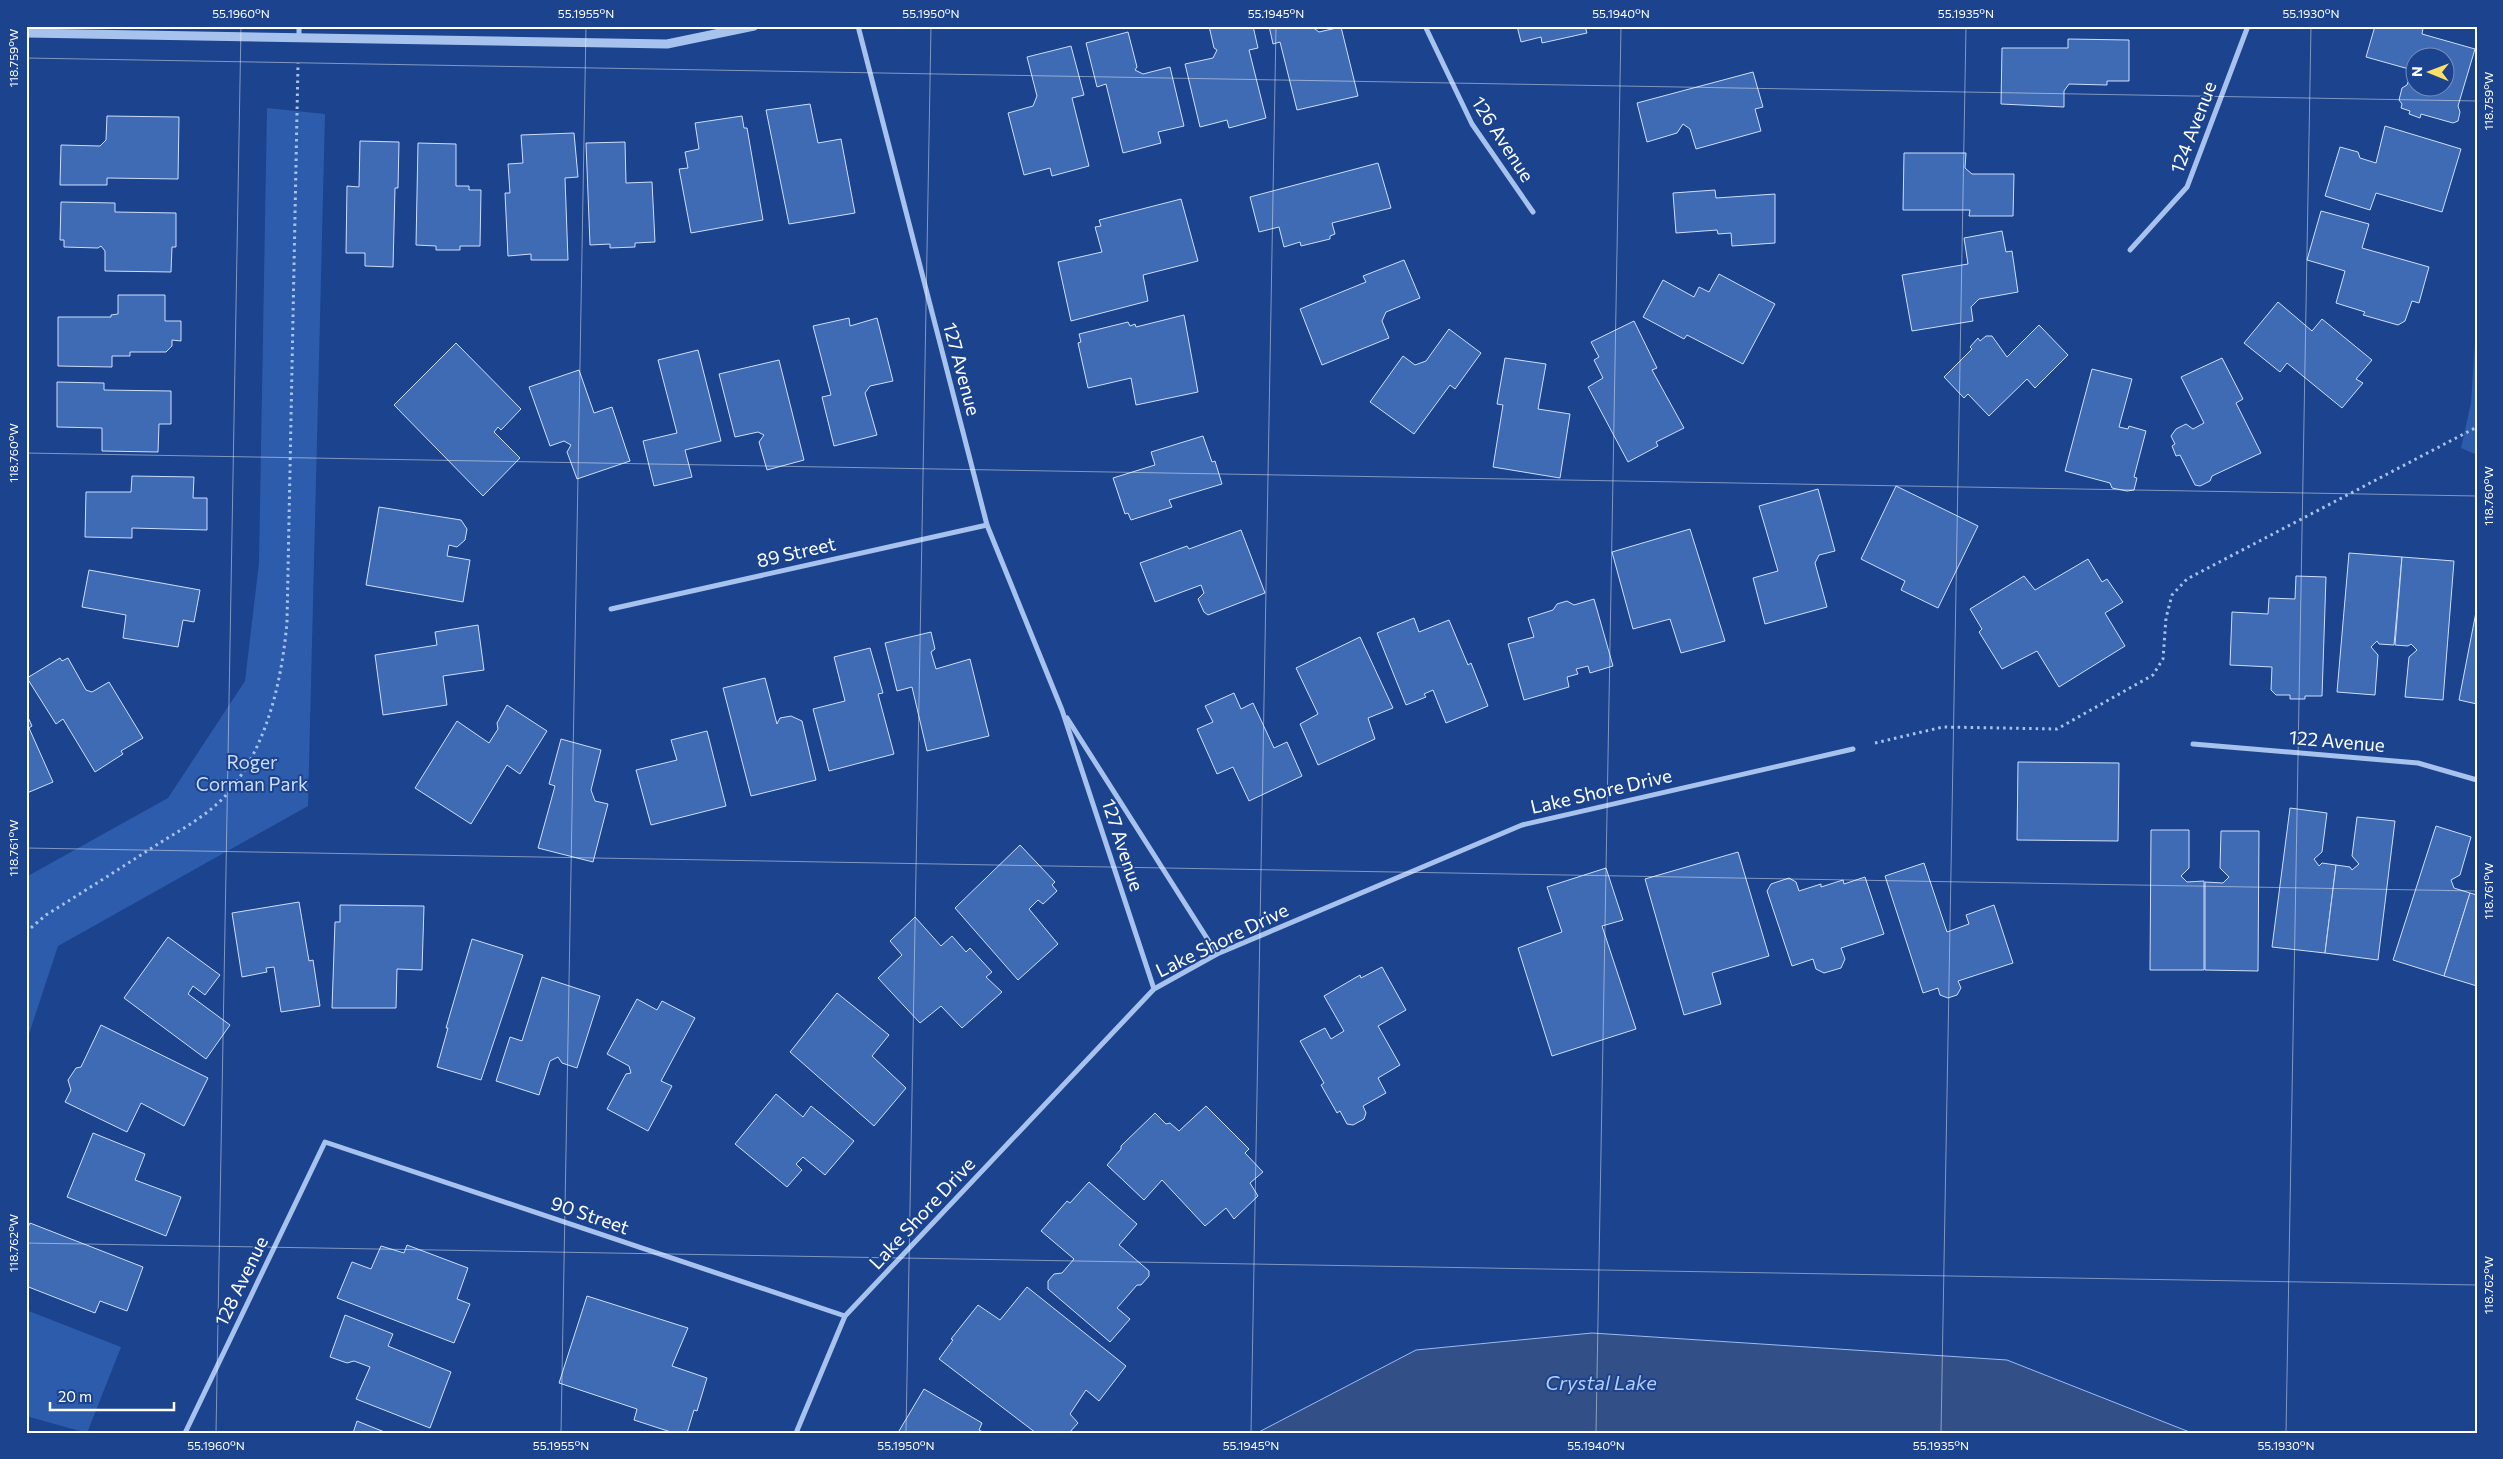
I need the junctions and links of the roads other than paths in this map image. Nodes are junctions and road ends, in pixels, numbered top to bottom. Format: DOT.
graph roads {
  1 [pos="299,26"];
  2 [pos="754,26"];
  3 [pos="858,26"];
  4 [pos="1425,26"];
  5 [pos="2248,26"];
  6 [pos="26,33"];
  7 [pos="299,40"];
  8 [pos="1534,212"];
  9 [pos="2130,250"];
  10 [pos="987,525"];
  11 [pos="611,609"];
  12 [pos="1062,710"];
  13 [pos="2194,744"];
  14 [pos="1852,749"];
  15 [pos="2477,780"];
  16 [pos="1217,954"];
  17 [pos="1154,989"];
  18 [pos="325,1142"];
  19 [pos="845,1316"];
  20 [pos="185,1433"];
  21 [pos="796,1433"];
  1 -- 7 [label="street"];
  2 -- 7 [label="street"];
  3 -- 10 [label="street, 127 Avenue"];
  4 -- 8 [label="street, 126 Avenue"];
  5 -- 9 [label="street, 124 Avenue"];
  6 -- 7 [label="street"];
  10 -- 11 [label="street, 89 Street"];
  10 -- 12 [label="street, 127 Avenue"];
  12 -- 16 [label="street, 127 Avenue"];
  12 -- 17 [label="street, 127 Avenue"];
  13 -- 15 [label="street, 122 Avenue"];
  14 -- 16 [label="street, Lake Shore Drive"];
  16 -- 17 [label="street, Lake Shore Drive"];
  17 -- 19 [label="street, Lake Shore Drive"];
  18 -- 19 [label="street, 90 Street"];
  18 -- 20 [label="street, 128 Avenue"];
  19 -- 21 [label="street, Lake Shore Drive"];
}
